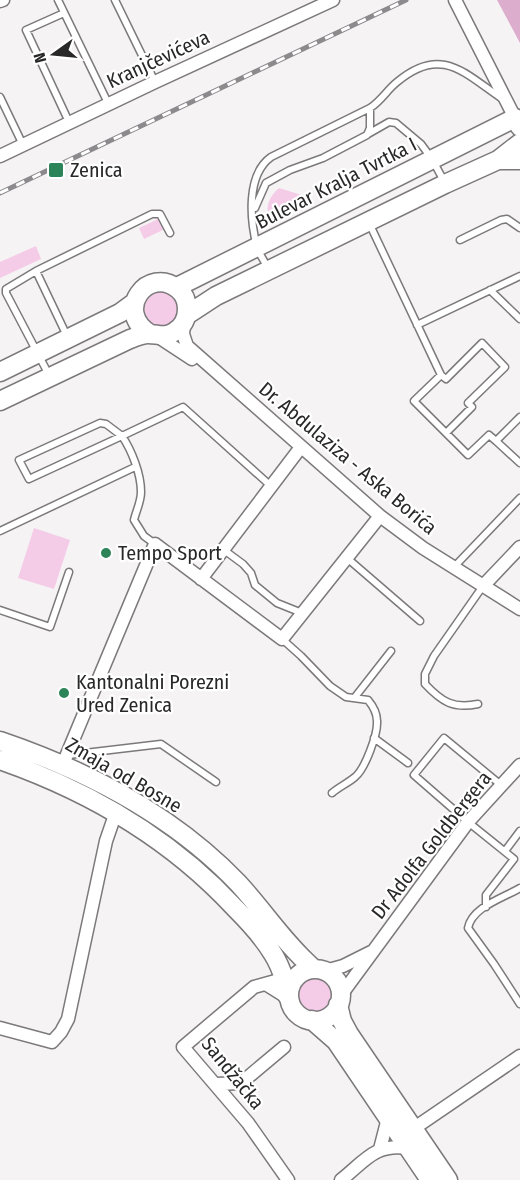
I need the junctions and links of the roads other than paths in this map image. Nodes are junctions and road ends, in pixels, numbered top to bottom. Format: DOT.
graph roads {
  1 [pos="58,0"];
  2 [pos="115,0"];
  3 [pos="333,0"];
  4 [pos="455,0"];
  5 [pos="64,13"];
  6 [pos="154,82"];
  7 [pos="0,97"];
  8 [pos="108,104"];
  9 [pos="370,108"];
  10 [pos="514,116"];
  11 [pos="69,122"];
  12 [pos="367,135"];
  13 [pos="520,143"];
  14 [pos="23,145"];
  15 [pos="0,156"];
  16 [pos="432,159"];
  17 [pos="498,160"];
  18 [pos="520,160"];
  19 [pos="445,184"];
  20 [pos="253,216"];
  21 [pos="368,221"];
  22 [pos="520,228"];
  23 [pos="170,233"];
  24 [pos="460,240"];
  25 [pos="258,248"];
  26 [pos="269,270"];
  27 [pos="36,271"];
  28 [pos="520,276"];
  29 [pos="177,288"];
  30 [pos="490,290"];
  31 [pos="135,302"];
  32 [pos="185,319"];
  33 [pos="520,319"];
  34 [pos="417,325"];
  35 [pos="154,335"];
  36 [pos="68,339"];
  37 [pos="38,353"];
  38 [pos="214,371"];
  39 [pos="0,372"];
  40 [pos="441,375"];
  41 [pos="50,377"];
  42 [pos="0,400"];
  43 [pos="520,417"];
  44 [pos="446,433"];
  45 [pos="122,436"];
  46 [pos="496,441"];
  47 [pos="301,447"];
  48 [pos="520,463"];
  49 [pos="135,467"];
  50 [pos="272,486"];
  51 [pos="520,498"];
  52 [pos="380,516"];
  53 [pos="0,531"];
  54 [pos="155,544"];
  55 [pos="520,547"];
  56 [pos="224,550"];
  57 [pos="347,558"];
  58 [pos="454,567"];
  59 [pos="69,572"];
  60 [pos="201,579"];
  61 [pos="483,586"];
  62 [pos="520,609"];
  63 [pos="0,610"];
  64 [pos="302,613"];
  65 [pos="420,621"];
  66 [pos="282,639"];
  67 [pos="391,651"];
  68 [pos="355,697"];
  69 [pos="478,704"];
  70 [pos="374,738"];
  71 [pos="0,741"];
  72 [pos="0,760"];
  73 [pos="65,760"];
  74 [pos="408,763"];
  75 [pos="520,765"];
  76 [pos="216,782"];
  77 [pos="501,785"];
  78 [pos="332,793"];
  79 [pos="116,812"];
  80 [pos="468,822"];
  81 [pos="520,831"];
  82 [pos="505,851"];
  83 [pos="520,888"];
  84 [pos="486,907"];
  85 [pos="374,950"];
  86 [pos="282,970"];
  87 [pos="319,970"];
  88 [pos="267,985"];
  89 [pos="291,999"];
  90 [pos="340,1000"];
  91 [pos="520,1004"];
  92 [pos="312,1020"];
  93 [pos="0,1028"];
  94 [pos="284,1047"];
  95 [pos="520,1056"];
  96 [pos="217,1084"];
  97 [pos="388,1118"];
  98 [pos="413,1129"];
  99 [pos="408,1148"];
  100 [pos="380,1149"];
  101 [pos="288,1180"];
  102 [pos="341,1180"];
  103 [pos="430,1180"];
  104 [pos="448,1180"];
  1 -- 5 [label="lane"];
  2 -- 6 [label="lane"];
  3 -- 6 [label="street, Kranjčevićeva"];
  4 -- 10 [label="street"];
  5 -- 8 [label="lane"];
  5 -- 11 [label="lane"];
  6 -- 8 [label="street, Kranjčevićeva"];
  7 -- 14 [label="lane"];
  8 -- 11 [label="street, Kranjčevićeva"];
  9 -- 10 [label="lane"];
  9 -- 12 [label="lane"];
  9 -- 20 [label="lane"];
  10 -- 16 [label="main road, Bulevar Kralja Tvrtka I"];
  11 -- 14 [label="street, Kranjčevićeva"];
  12 -- 16 [label="lane"];
  12 -- 20 [label="lane"];
  13 -- 17 [label="main road"];
  14 -- 15 [label="street, Kranjčevićeva"];
  16 -- 19 [label="lane"];
  16 -- 25 [label="main road, Bulevar Kralja Tvrtka I"];
  17 -- 18 [label="main road"];
  17 -- 19 [label="main road"];
  19 -- 21 [label="main road"];
  20 -- 25 [label="lane"];
  21 -- 26 [label="main road"];
  21 -- 34 [label="lane"];
  22 -- 24 [label="lane"];
  23 -- 27 [label="lane"];
  25 -- 26 [label="lane"];
  25 -- 29 [label="main road, Bulevar Kralja Tvrtka I"];
  26 -- 32 [label="main road"];
  27 -- 36 [label="lane"];
  27 -- 37 [label="lane"];
  28 -- 30 [label="lane"];
  29 -- 31 [label="main road"];
  29 -- 32 [label="main road"];
  30 -- 33 [label="lane"];
  30 -- 34 [label="lane"];
  31 -- 35 [label="main road"];
  31 -- 36 [label="main road"];
  32 -- 35 [label="main road"];
  32 -- 38 [label="street, Dr. Abdulaziza - Aska Borića"];
  34 -- 40 [label="lane"];
  35 -- 38 [label="street, Dr. Abdulaziza - Aska Borića"];
  35 -- 41 [label="main road"];
  36 -- 37 [label="main road"];
  37 -- 39 [label="main road"];
  37 -- 41 [label="lane"];
  38 -- 47 [label="street, Dr. Abdulaziza - Aska Borića"];
  40 -- 44 [label="lane"];
  40 -- 44 [label="lane"];
  41 -- 42 [label="main road"];
  43 -- 46 [label="lane"];
  44 -- 46 [label="lane"];
  45 -- 45 [label="lane"];
  45 -- 49 [label="lane"];
  45 -- 50 [label="lane"];
  46 -- 48 [label="lane"];
  47 -- 50 [label="street"];
  47 -- 52 [label="street, Dr. Abdulaziza - Aska Borića"];
  49 -- 53 [label="lane"];
  49 -- 54 [label="lane"];
  50 -- 56 [label="street"];
  51 -- 58 [label="lane"];
  52 -- 57 [label="street"];
  52 -- 58 [label="street, Dr. Abdulaziza - Aska Borića"];
  54 -- 60 [label="street"];
  54 -- 73 [label="street"];
  55 -- 61 [label="street"];
  56 -- 60 [label="street"];
  56 -- 64 [label="lane"];
  57 -- 64 [label="street"];
  57 -- 65 [label="lane"];
  58 -- 61 [label="street, Dr. Abdulaziza - Aska Borića"];
  59 -- 63 [label="lane"];
  60 -- 66 [label="street"];
  61 -- 62 [label="street, Dr. Abdulaziza - Aska Borića"];
  61 -- 69 [label="lane"];
  64 -- 66 [label="street"];
  66 -- 68 [label="lane"];
  67 -- 68 [label="lane"];
  68 -- 70 [label="lane"];
  70 -- 74 [label="lane"];
  70 -- 78 [label="lane"];
  71 -- 73 [label="main road, Zmaja od Bosne"];
  72 -- 79 [label="main road, Zmaja od Bosne"];
  73 -- 76 [label="lane"];
  73 -- 87 [label="main road, Zmaja od Bosne"];
  75 -- 77 [label="street, Dr Adolfa Goldbergera"];
  77 -- 80 [label="street, Dr Adolfa Goldbergera"];
  77 -- 80 [label="lane"];
  79 -- 86 [label="main road, Zmaja od Bosne"];
  79 -- 93 [label="street"];
  80 -- 82 [label="lane"];
  80 -- 85 [label="street, Dr Adolfa Goldbergera"];
  81 -- 82 [label="lane"];
  82 -- 84 [label="lane"];
  83 -- 84 [label="lane"];
  84 -- 91 [label="lane"];
  85 -- 87 [label="street, Dr Adolfa Goldbergera"];
  85 -- 90 [label="street, Dr Adolfa Goldbergera"];
  86 -- 88 [label="street, Sandžačka"];
  86 -- 89 [label="main road, Zmaja od Bosne"];
  87 -- 89 [label="main road"];
  87 -- 90 [label="main road, Zmaja od Bosne"];
  88 -- 89 [label="street"];
  88 -- 96 [label="street, Sandžačka"];
  89 -- 92 [label="main road"];
  90 -- 92 [label="main road"];
  90 -- 98 [label="main road, Zmaja od Bosne"];
  92 -- 97 [label="main road"];
  94 -- 96 [label="street"];
  95 -- 98 [label="street"];
  96 -- 101 [label="street, Sandžačka"];
  97 -- 99 [label="main road"];
  97 -- 100 [label="street"];
  98 -- 104 [label="main road, Zmaja od Bosne"];
  99 -- 100 [label="street"];
  99 -- 103 [label="main road"];
  100 -- 102 [label="street"];
}
